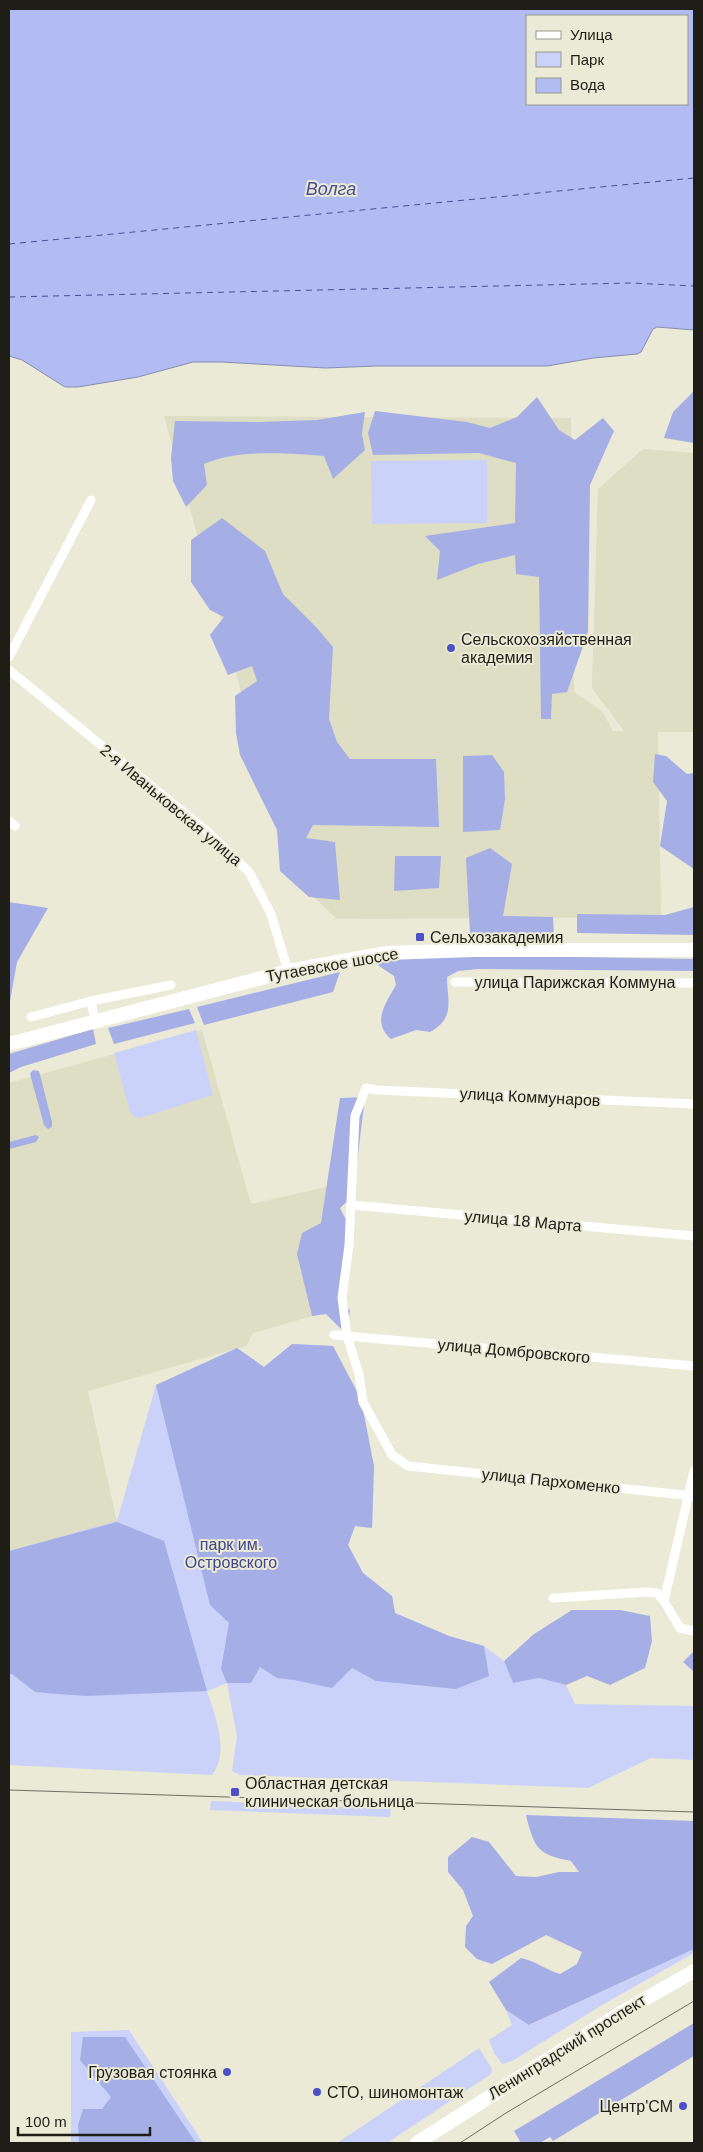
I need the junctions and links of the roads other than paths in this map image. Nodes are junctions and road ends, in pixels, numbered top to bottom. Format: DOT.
graph roads {
  1 [pos="91,500"];
  2 [pos="9,657"];
  3 [pos="9,670"];
  4 [pos="694,950"];
  5 [pos="288,971"];
  6 [pos="455,982"];
  7 [pos="694,983"];
  8 [pos="171,985"];
  9 [pos="91,1001"];
  10 [pos="31,1017"];
  11 [pos="95,1022"];
  12 [pos="9,1044"];
  13 [pos="694,1104"];
  14 [pos="351,1205"];
  15 [pos="694,1236"];
  16 [pos="334,1335"];
  17 [pos="347,1336"];
  18 [pos="694,1366"];
  19 [pos="694,1471"];
  20 [pos="691,1496"];
  21 [pos="553,1598"];
  22 [pos="664,1601"];
  23 [pos="694,1632"];
  24 [pos="694,1971"];
  25 [pos="417,2143"];
  1 -- 2 [label="street"];
  3 -- 5 [label="street, 2-я Иваньковская улица"];
  4 -- 5 [label="main road, Тутаевское шоссе"];
  5 -- 11 [label="main road, Тутаевское шоссе"];
  6 -- 7 [label="street, улица Парижская Коммуна"];
  8 -- 9 [label="street"];
  9 -- 10 [label="street"];
  9 -- 11 [label="street"];
  11 -- 12 [label="main road, Тутаевское шоссе"];
  13 -- 14 [label="street, улица Коммунаров"];
  14 -- 15 [label="street, улица 18 Марта"];
  14 -- 17 [label="street"];
  16 -- 17 [label="street, улица Домбровского"];
  17 -- 18 [label="street, улица Домбровского"];
  17 -- 20 [label="street, улица Пархоменко"];
  19 -- 20 [label="street"];
  20 -- 22 [label="street"];
  21 -- 22 [label="street"];
  22 -- 23 [label="street"];
  24 -- 25 [label="main road, Ленинградский проспект"];
}
